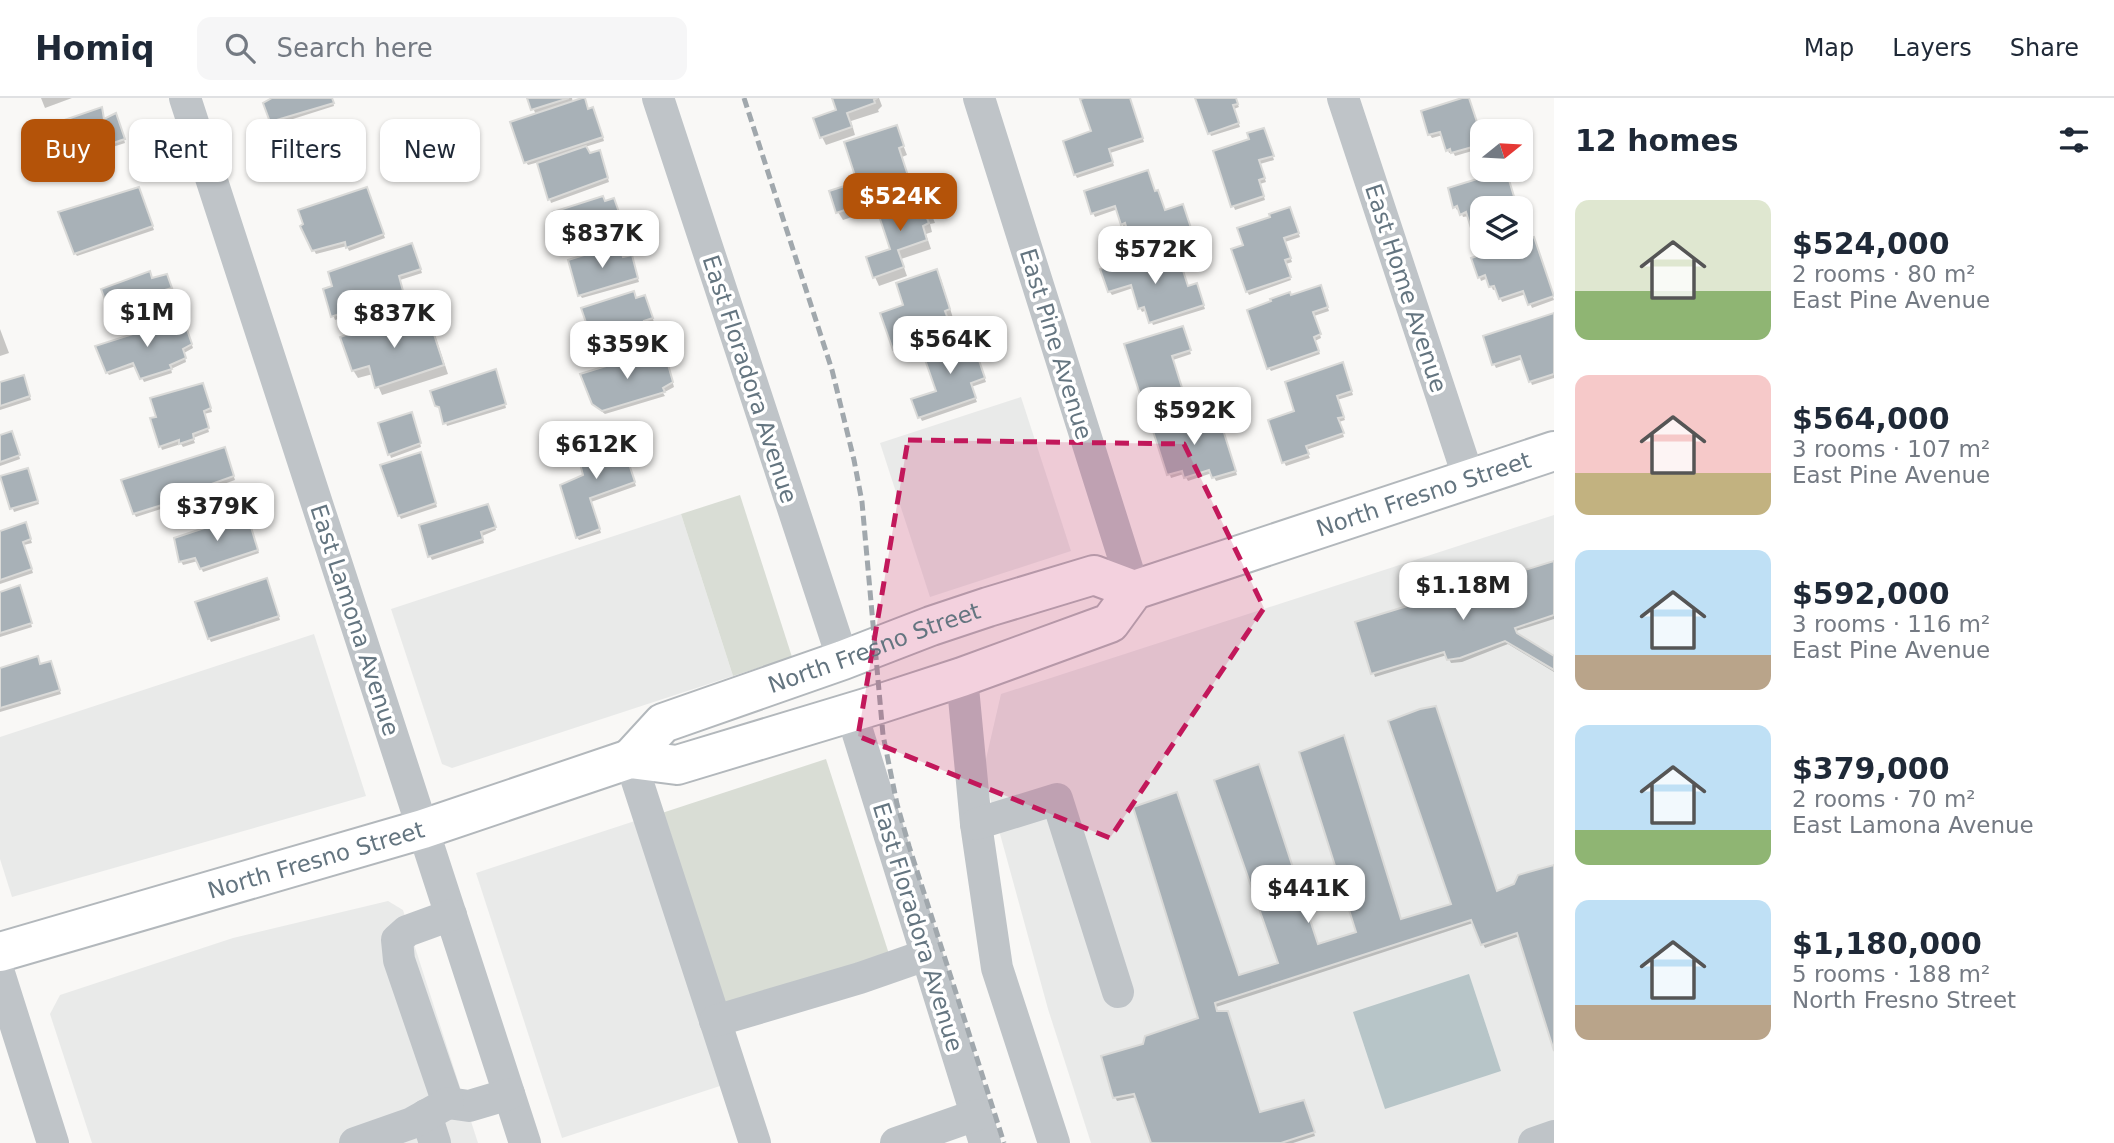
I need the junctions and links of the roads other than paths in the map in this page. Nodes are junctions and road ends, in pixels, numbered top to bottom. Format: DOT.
graph roads {
  1 [pos="185,98"];
  2 [pos="658,98"];
  3 [pos="979,98"];
  4 [pos="1343,98"];
  5 [pos="1554,451"];
  6 [pos="1469,479"];
  7 [pos="1094,575"];
  8 [pos="1134,590"];
  9 [pos="843,660"];
  10 [pos="962,677"];
  11 [pos="851,711"];
  12 [pos="630,760"];
  13 [pos="976,824"];
  14 [pos="423,829"];
  15 [pos="451,915"];
  16 [pos="0,952"];
  17 [pos="926,955"];
  18 [pos="0,976"];
  19 [pos="1118,992"];
  20 [pos="715,1021"];
  21 [pos="509,1094"];
  22 [pos="437,1120"];
  23 [pos="980,1129"];
  24 [pos="1554,1136"];
  25 [pos="54,1143"];
  26 [pos="355,1143"];
  27 [pos="525,1143"];
  28 [pos="755,1143"];
  29 [pos="896,1143"];
  30 [pos="1054,1143"];
  31 [pos="1534,1143"];
  1 -- 14 [label="street, East Lamona Avenue"];
  2 -- 9 [label="street, East Floradora Avenue"];
  3 -- 8 [label="street, East Pine Avenue"];
  4 -- 6 [label="street, East Home Avenue"];
  5 -- 6 [label="main road, North Fresno Street"];
  6 -- 8 [label="main road, North Fresno Street"];
  7 -- 8 [label="main road"];
  7 -- 9 [label="main road, North Fresno Street"];
  7 -- 11 [label="main road"];
  8 -- 10 [label="main road, North Fresno Street"];
  9 -- 12 [label="main road, North Fresno Street"];
  10 -- 11 [label="main road, North Fresno Street"];
  10 -- 13 [label="street"];
  11 -- 12 [label="main road, North Fresno Street"];
  11 -- 17 [label="street, East Floradora Avenue"];
  12 -- 14 [label="main road, North Fresno Street"];
  12 -- 20 [label="street"];
  13 -- 19 [label="street"];
  13 -- 30 [label="street"];
  14 -- 15 [label="street, East Lamona Avenue"];
  14 -- 16 [label="main road, North Fresno Street"];
  15 -- 21 [label="street, East Lamona Avenue"];
  15 -- 22 [label="street"];
  17 -- 20 [label="street"];
  17 -- 23 [label="street, East Floradora Avenue"];
  18 -- 25 [label="street"];
  20 -- 28 [label="street"];
  21 -- 22 [label="street"];
  21 -- 27 [label="street, East Lamona Avenue"];
  22 -- 26 [label="street"];
  23 -- 29 [label="street"];
  24 -- 31 [label="street"];
}
